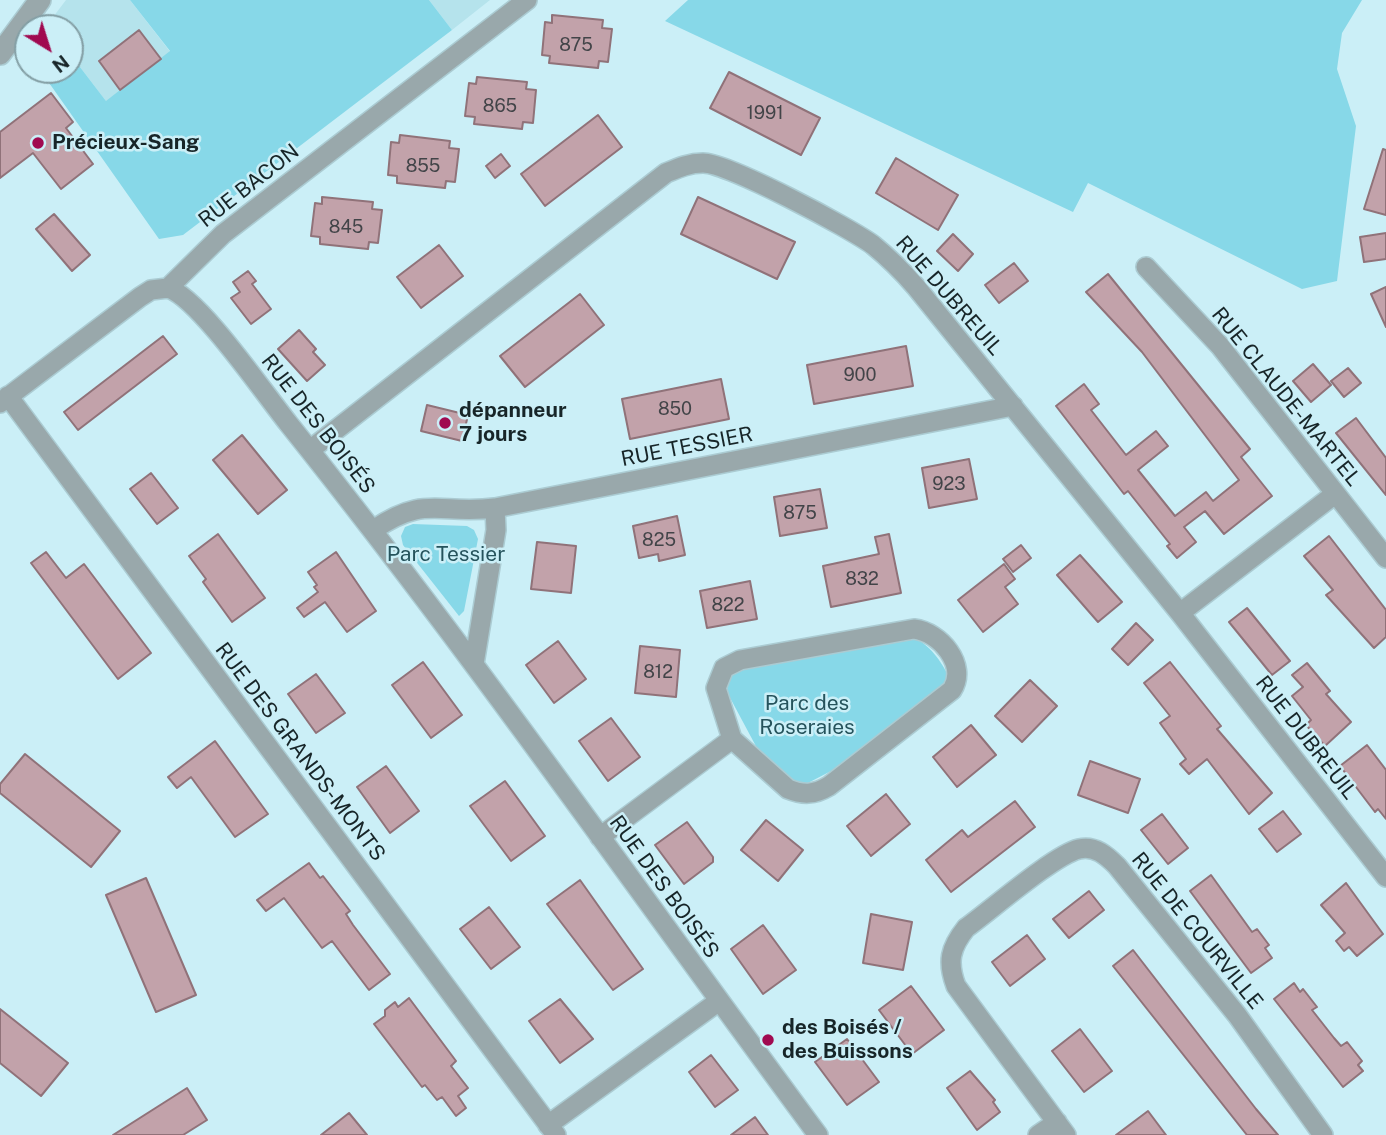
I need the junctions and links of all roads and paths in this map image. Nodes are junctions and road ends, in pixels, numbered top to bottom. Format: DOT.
graph roads {
  1 [pos="40,0"];
  2 [pos="527,0"];
  3 [pos="0,54"];
  4 [pos="1146,267"];
  5 [pos="168,288"];
  6 [pos="4,399"];
  7 [pos="1013,406"];
  8 [pos="310,450"];
  9 [pos="1335,494"];
  10 [pos="495,508"];
  11 [pos="373,530"];
  12 [pos="1386,558"];
  13 [pos="1180,614"];
  14 [pos="474,664"];
  15 [pos="732,739"];
  16 [pos="600,837"];
  17 [pos="1386,877"];
  18 [pos="719,1001"];
  19 [pos="1062,1128"];
  20 [pos="552,1130"];
  21 [pos="818,1135"];
  22 [pos="1038,1135"];
  23 [pos="1323,1135"];
  1 -- 3 [label="street"];
  2 -- 5 [label="street, RUE BACON"];
  4 -- 9 [label="street, RUE CLAUDE-MARTEL"];
  5 -- 6 [label="street, RUE BACON"];
  5 -- 8 [label="street, RUE DES BOISÉS"];
  6 -- 20 [label="street, RUE DES GRANDS-MONTS"];
  7 -- 8 [label="street, RUE DUBREUIL"];
  7 -- 10 [label="street, RUE TESSIER"];
  7 -- 13 [label="street, RUE DUBREUIL"];
  8 -- 11 [label="street, RUE DES BOISÉS"];
  9 -- 12 [label="street, RUE CLAUDE-MARTEL"];
  9 -- 13 [label="street"];
  10 -- 11 [label="street, RUE TESSIER"];
  10 -- 14 [label="street"];
  11 -- 14 [label="street, RUE DES BOISÉS"];
  13 -- 17 [label="street, RUE DUBREUIL"];
  14 -- 16 [label="street, RUE DES BOISÉS"];
  15 -- 15 [label="street"];
  15 -- 16 [label="street"];
  16 -- 18 [label="street, RUE DES BOISÉS"];
  18 -- 20 [label="street"];
  18 -- 21 [label="street, RUE DES BOISÉS"];
  19 -- 22 [label="street"];
  19 -- 23 [label="street, RUE DE COURVILLE"];
}
